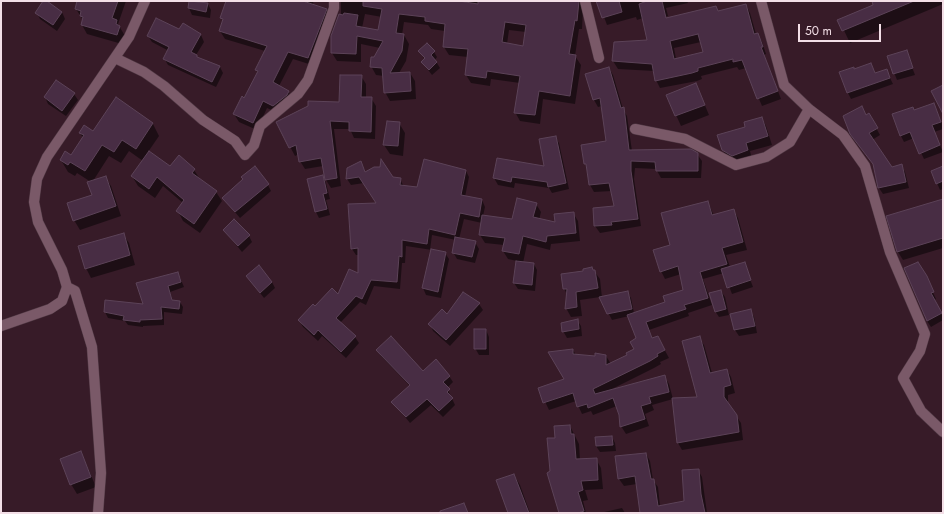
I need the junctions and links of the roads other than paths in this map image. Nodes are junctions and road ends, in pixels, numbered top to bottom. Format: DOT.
graph roads {
  1 [pos="145,1"];
  2 [pos="334,1"];
  3 [pos="585,1"];
  4 [pos="761,1"];
  5 [pos="115,58"];
  6 [pos="600,58"];
  7 [pos="809,109"];
  8 [pos="635,129"];
  9 [pos="67,287"];
  10 [pos="1,326"];
  11 [pos="943,432"];
  12 [pos="98,513"];
  1 -- 5 [label="street"];
  2 -- 5 [label="street"];
  3 -- 6 [label="street"];
  4 -- 7 [label="street"];
  5 -- 9 [label="street"];
  7 -- 8 [label="street"];
  7 -- 11 [label="street"];
  9 -- 10 [label="street"];
  9 -- 12 [label="street"];
}
